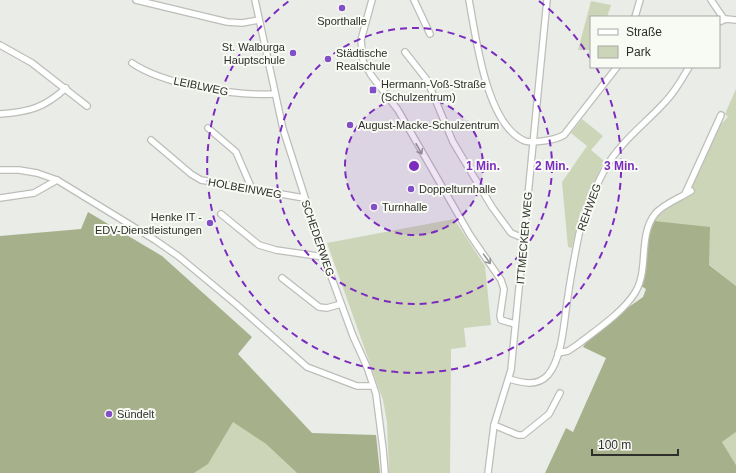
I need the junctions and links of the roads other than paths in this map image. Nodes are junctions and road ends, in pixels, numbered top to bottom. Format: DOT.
graph roads {
  1 [pos="136,0"];
  2 [pos="255,0"];
  3 [pos="372,0"];
  4 [pos="414,0"];
  5 [pos="469,0"];
  6 [pos="547,0"];
  7 [pos="640,0"];
  8 [pos="711,0"];
  9 [pos="636,16"];
  10 [pos="719,16"];
  11 [pos="259,20"];
  12 [pos="736,20"];
  13 [pos="721,21"];
  14 [pos="430,34"];
  15 [pos="1,46"];
  16 [pos="405,52"];
  17 [pos="132,63"];
  18 [pos="616,68"];
  19 [pos="688,68"];
  20 [pos="66,88"];
  21 [pos="274,94"];
  22 [pos="87,106"];
  23 [pos="0,114"];
  24 [pos="721,115"];
  25 [pos="208,128"];
  26 [pos="151,140"];
  27 [pos="532,142"];
  28 [pos="0,170"];
  29 [pos="57,180"];
  30 [pos="252,189"];
  31 [pos="0,198"];
  32 [pos="304,198"];
  33 [pos="220,214"];
  34 [pos="523,238"];
  35 [pos="324,257"];
  36 [pos="282,278"];
  37 [pos="341,304"];
  38 [pos="516,324"];
  39 [pos="558,353"];
  40 [pos="509,379"];
  41 [pos="373,386"];
  42 [pos="560,394"];
  43 [pos="494,425"];
  44 [pos="385,473"];
  45 [pos="488,473"];
  1 -- 11 [label="street"];
  2 -- 11 [label="street, SCHEDERWEG"];
  3 -- 38 [label="street, one-way"];
  4 -- 14 [label="street"];
  5 -- 27 [label="street"];
  6 -- 27 [label="street, ITTMECKER WEG"];
  7 -- 9 [label="street"];
  8 -- 10 [label="street"];
  11 -- 21 [label="street, SCHEDERWEG"];
  12 -- 13 [label="street"];
  15 -- 20 [label="street"];
  16 -- 34 [label="street"];
  17 -- 21 [label="street, LEIBLWEG"];
  18 -- 27 [label="street"];
  19 -- 39 [label="street, REHWEG"];
  20 -- 22 [label="street"];
  20 -- 23 [label="street"];
  21 -- 32 [label="street, SCHEDERWEG"];
  24 -- 39 [label="street"];
  25 -- 30 [label="street"];
  26 -- 30 [label="street, HOLBEINWEG"];
  27 -- 34 [label="street, ITTMECKER WEG"];
  28 -- 29 [label="street"];
  29 -- 31 [label="street"];
  29 -- 41 [label="street"];
  30 -- 32 [label="street, HOLBEINWEG"];
  32 -- 35 [label="street, SCHEDERWEG"];
  33 -- 35 [label="street"];
  34 -- 38 [label="street, ITTMECKER WEG"];
  35 -- 37 [label="street, SCHEDERWEG"];
  36 -- 37 [label="street"];
  37 -- 41 [label="street, SCHEDERWEG"];
  38 -- 40 [label="street, ITTMECKER WEG"];
  39 -- 40 [label="street, REHWEG"];
  40 -- 43 [label="street, ITTMECKER WEG"];
  41 -- 44 [label="street, SCHEDERWEG"];
  42 -- 43 [label="street"];
  43 -- 45 [label="street, ITTMECKER WEG"];
}
